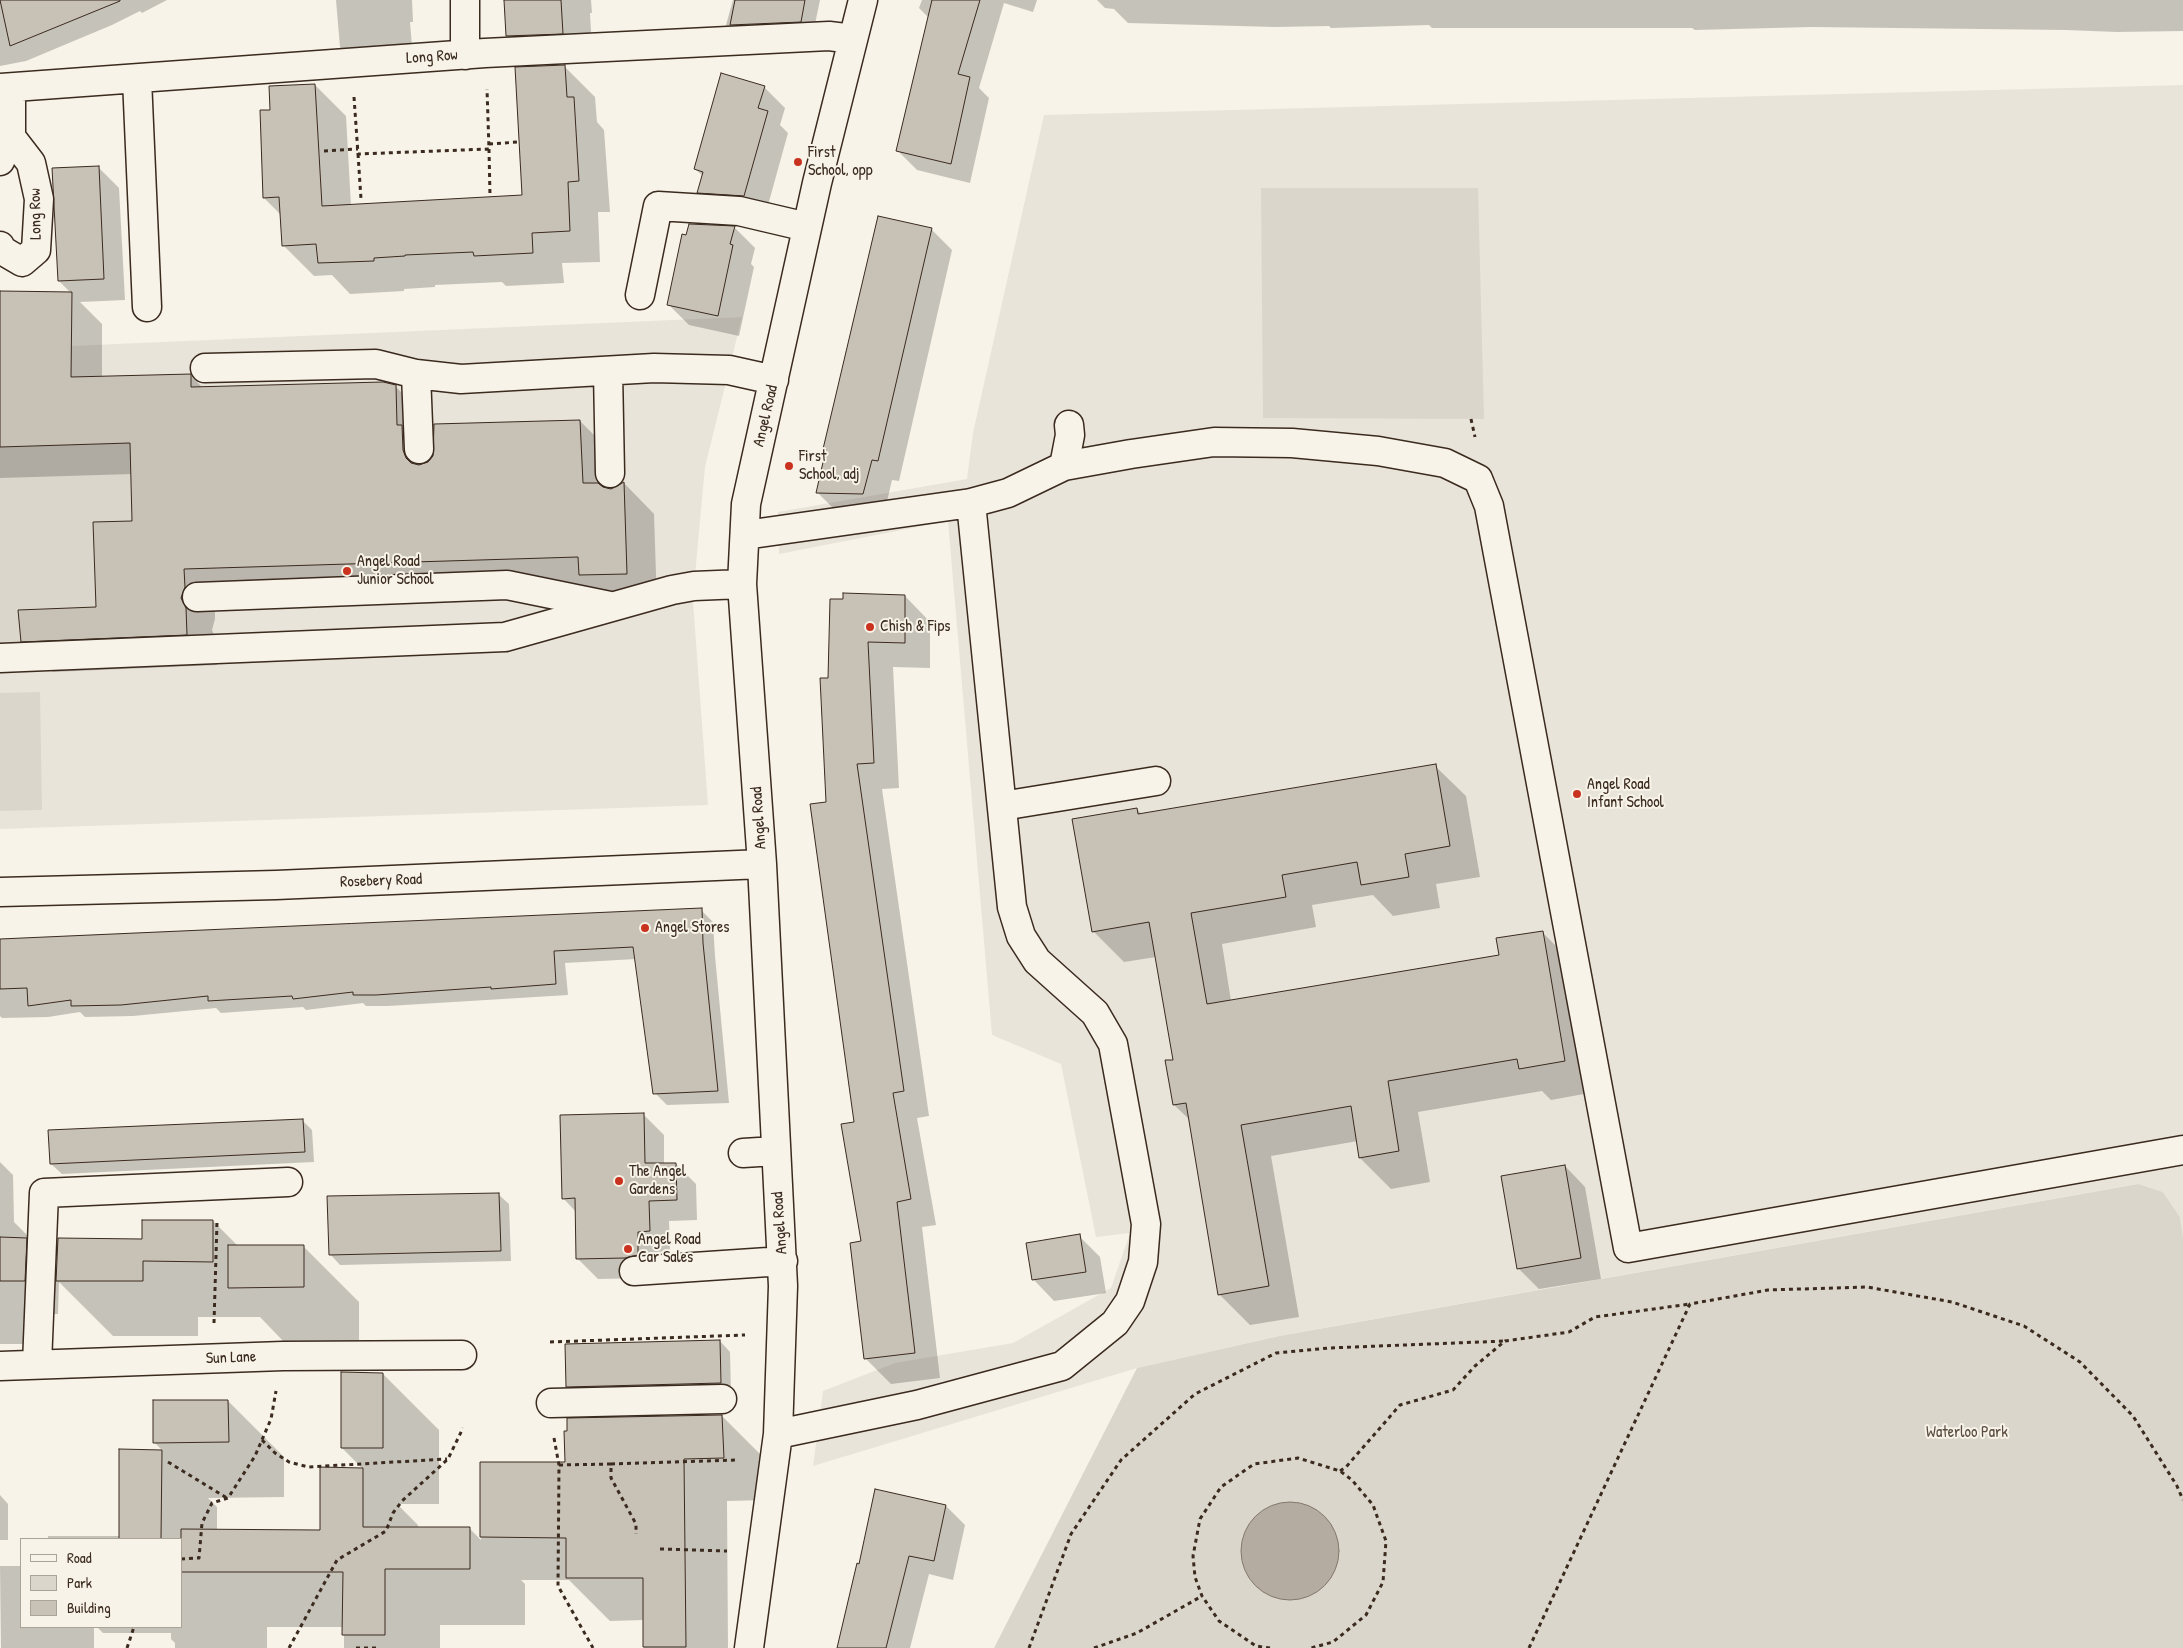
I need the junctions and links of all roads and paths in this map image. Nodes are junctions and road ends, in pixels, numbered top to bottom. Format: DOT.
graph roads {
  1 [pos="464,0"];
  2 [pos="863,0"];
  3 [pos="853,39"];
  4 [pos="475,54"];
  5 [pos="352,62"];
  6 [pos="137,79"];
  7 [pos="5,88"];
  8 [pos="518,142"];
  9 [pos="489,144"];
  10 [pos="6,149"];
  11 [pos="358,149"];
  12 [pos="489,149"];
  13 [pos="324,151"];
  14 [pos="358,154"];
  15 [pos="490,196"];
  16 [pos="361,199"];
  17 [pos="807,227"];
  18 [pos="0,246"];
  19 [pos="640,295"];
  20 [pos="147,307"];
  21 [pos="205,368"];
  22 [pos="608,372"];
  23 [pos="416,374"];
  24 [pos="774,380"];
  25 [pos="1069,425"];
  26 [pos="419,449"];
  27 [pos="1064,466"];
  28 [pos="610,472"];
  29 [pos="971,503"];
  30 [pos="745,535"];
  31 [pos="742,584"];
  32 [pos="197,597"];
  33 [pos="614,606"];
  34 [pos="0,658"];
  35 [pos="1156,781"];
  36 [pos="1002,806"];
  37 [pos="762,864"];
  38 [pos="0,892"];
  39 [pos="2183,1150"];
  40 [pos="775,1151"];
  41 [pos="743,1153"];
  42 [pos="288,1182"];
  43 [pos="218,1185"];
  44 [pos="783,1261"];
  45 [pos="634,1272"];
  46 [pos="1690,1304"];
  47 [pos="783,1334"];
  48 [pos="1505,1341"];
  49 [pos="550,1342"];
  50 [pos="462,1355"];
  51 [pos="283,1356"];
  52 [pos="213,1358"];
  53 [pos="36,1364"];
  54 [pos="0,1366"];
  55 [pos="722,1399"];
  56 [pos="551,1403"];
  57 [pos="463,1428"];
  58 [pos="554,1436"];
  59 [pos="262,1440"];
  60 [pos="777,1446"];
  61 [pos="448,1459"];
  62 [pos="168,1462"];
  63 [pos="611,1464"];
  64 [pos="559,1465"];
  65 [pos="1340,1471"];
  66 [pos="228,1498"];
  67 [pos="2183,1500"];
  68 [pos="636,1534"];
  69 [pos="660,1549"];
  70 [pos="763,1552"];
  71 [pos="182,1559"];
  72 [pos="1202,1596"];
  73 [pos="134,1628"];
  74 [pos="127,1648"];
  75 [pos="288,1648"];
  76 [pos="356,1648"];
  77 [pos="378,1648"];
  78 [pos="594,1648"];
  79 [pos="749,1648"];
  80 [pos="1029,1648"];
  81 [pos="1094,1648"];
  82 [pos="1270,1648"];
  83 [pos="1311,1648"];
  84 [pos="1529,1648"];
  1 -- 4 [label="street"];
  2 -- 3 [label="street, Angel Road"];
  3 -- 4 [label="street, Long Row"];
  3 -- 17 [label="street, Angel Road"];
  4 -- 5 [label="street, Long Row"];
  4 -- 9 [label="path"];
  5 -- 6 [label="street, Long Row"];
  5 -- 11 [label="path"];
  6 -- 7 [label="street, Long Row"];
  6 -- 20 [label="street"];
  7 -- 10 [label="street, Long Row"];
  8 -- 9 [label="path"];
  9 -- 12 [label="path"];
  10 -- 18 [label="street, Long Row"];
  11 -- 13 [label="path"];
  11 -- 14 [label="path"];
  12 -- 14 [label="path"];
  12 -- 15 [label="path"];
  14 -- 16 [label="path"];
  17 -- 19 [label="street"];
  17 -- 24 [label="street, Angel Road"];
  21 -- 23 [label="street"];
  22 -- 23 [label="street"];
  22 -- 24 [label="street"];
  22 -- 28 [label="street"];
  23 -- 26 [label="street"];
  24 -- 30 [label="street, Angel Road"];
  25 -- 27 [label="street"];
  27 -- 29 [label="street"];
  27 -- 39 [label="street"];
  29 -- 30 [label="street"];
  29 -- 36 [label="street"];
  30 -- 31 [label="street, Angel Road"];
  31 -- 33 [label="street"];
  31 -- 37 [label="street, Angel Road"];
  32 -- 33 [label="street"];
  33 -- 34 [label="street"];
  35 -- 36 [label="street"];
  36 -- 60 [label="street"];
  37 -- 38 [label="street, Rosebery Road"];
  37 -- 40 [label="street, Angel Road"];
  40 -- 41 [label="street"];
  40 -- 44 [label="street, Angel Road"];
  42 -- 43 [label="street"];
  43 -- 52 [label="path"];
  43 -- 53 [label="street"];
  44 -- 45 [label="street"];
  44 -- 47 [label="street, Angel Road"];
  46 -- 48 [label="path"];
  46 -- 67 [label="path"];
  46 -- 84 [label="path"];
  47 -- 49 [label="path"];
  47 -- 60 [label="street, Angel Road"];
  48 -- 65 [label="path"];
  48 -- 80 [label="path"];
  50 -- 51 [label="street, Sun Lane"];
  51 -- 52 [label="street, Sun Lane"];
  51 -- 59 [label="path"];
  52 -- 53 [label="street, Sun Lane"];
  53 -- 54 [label="street, Sun Lane"];
  55 -- 56 [label="street"];
  57 -- 61 [label="path"];
  58 -- 64 [label="path"];
  59 -- 61 [label="path"];
  59 -- 66 [label="path"];
  60 -- 63 [label="path"];
  60 -- 70 [label="street, Angel Road"];
  61 -- 75 [label="path"];
  62 -- 66 [label="path"];
  63 -- 64 [label="path"];
  63 -- 68 [label="path"];
  64 -- 78 [label="path"];
  65 -- 72 [label="path"];
  65 -- 83 [label="path"];
  66 -- 71 [label="path"];
  69 -- 70 [label="path"];
  70 -- 79 [label="street, Angel Road"];
  72 -- 81 [label="path"];
  72 -- 82 [label="path"];
  73 -- 74 [label="path"];
  76 -- 77 [label="path"];
}
